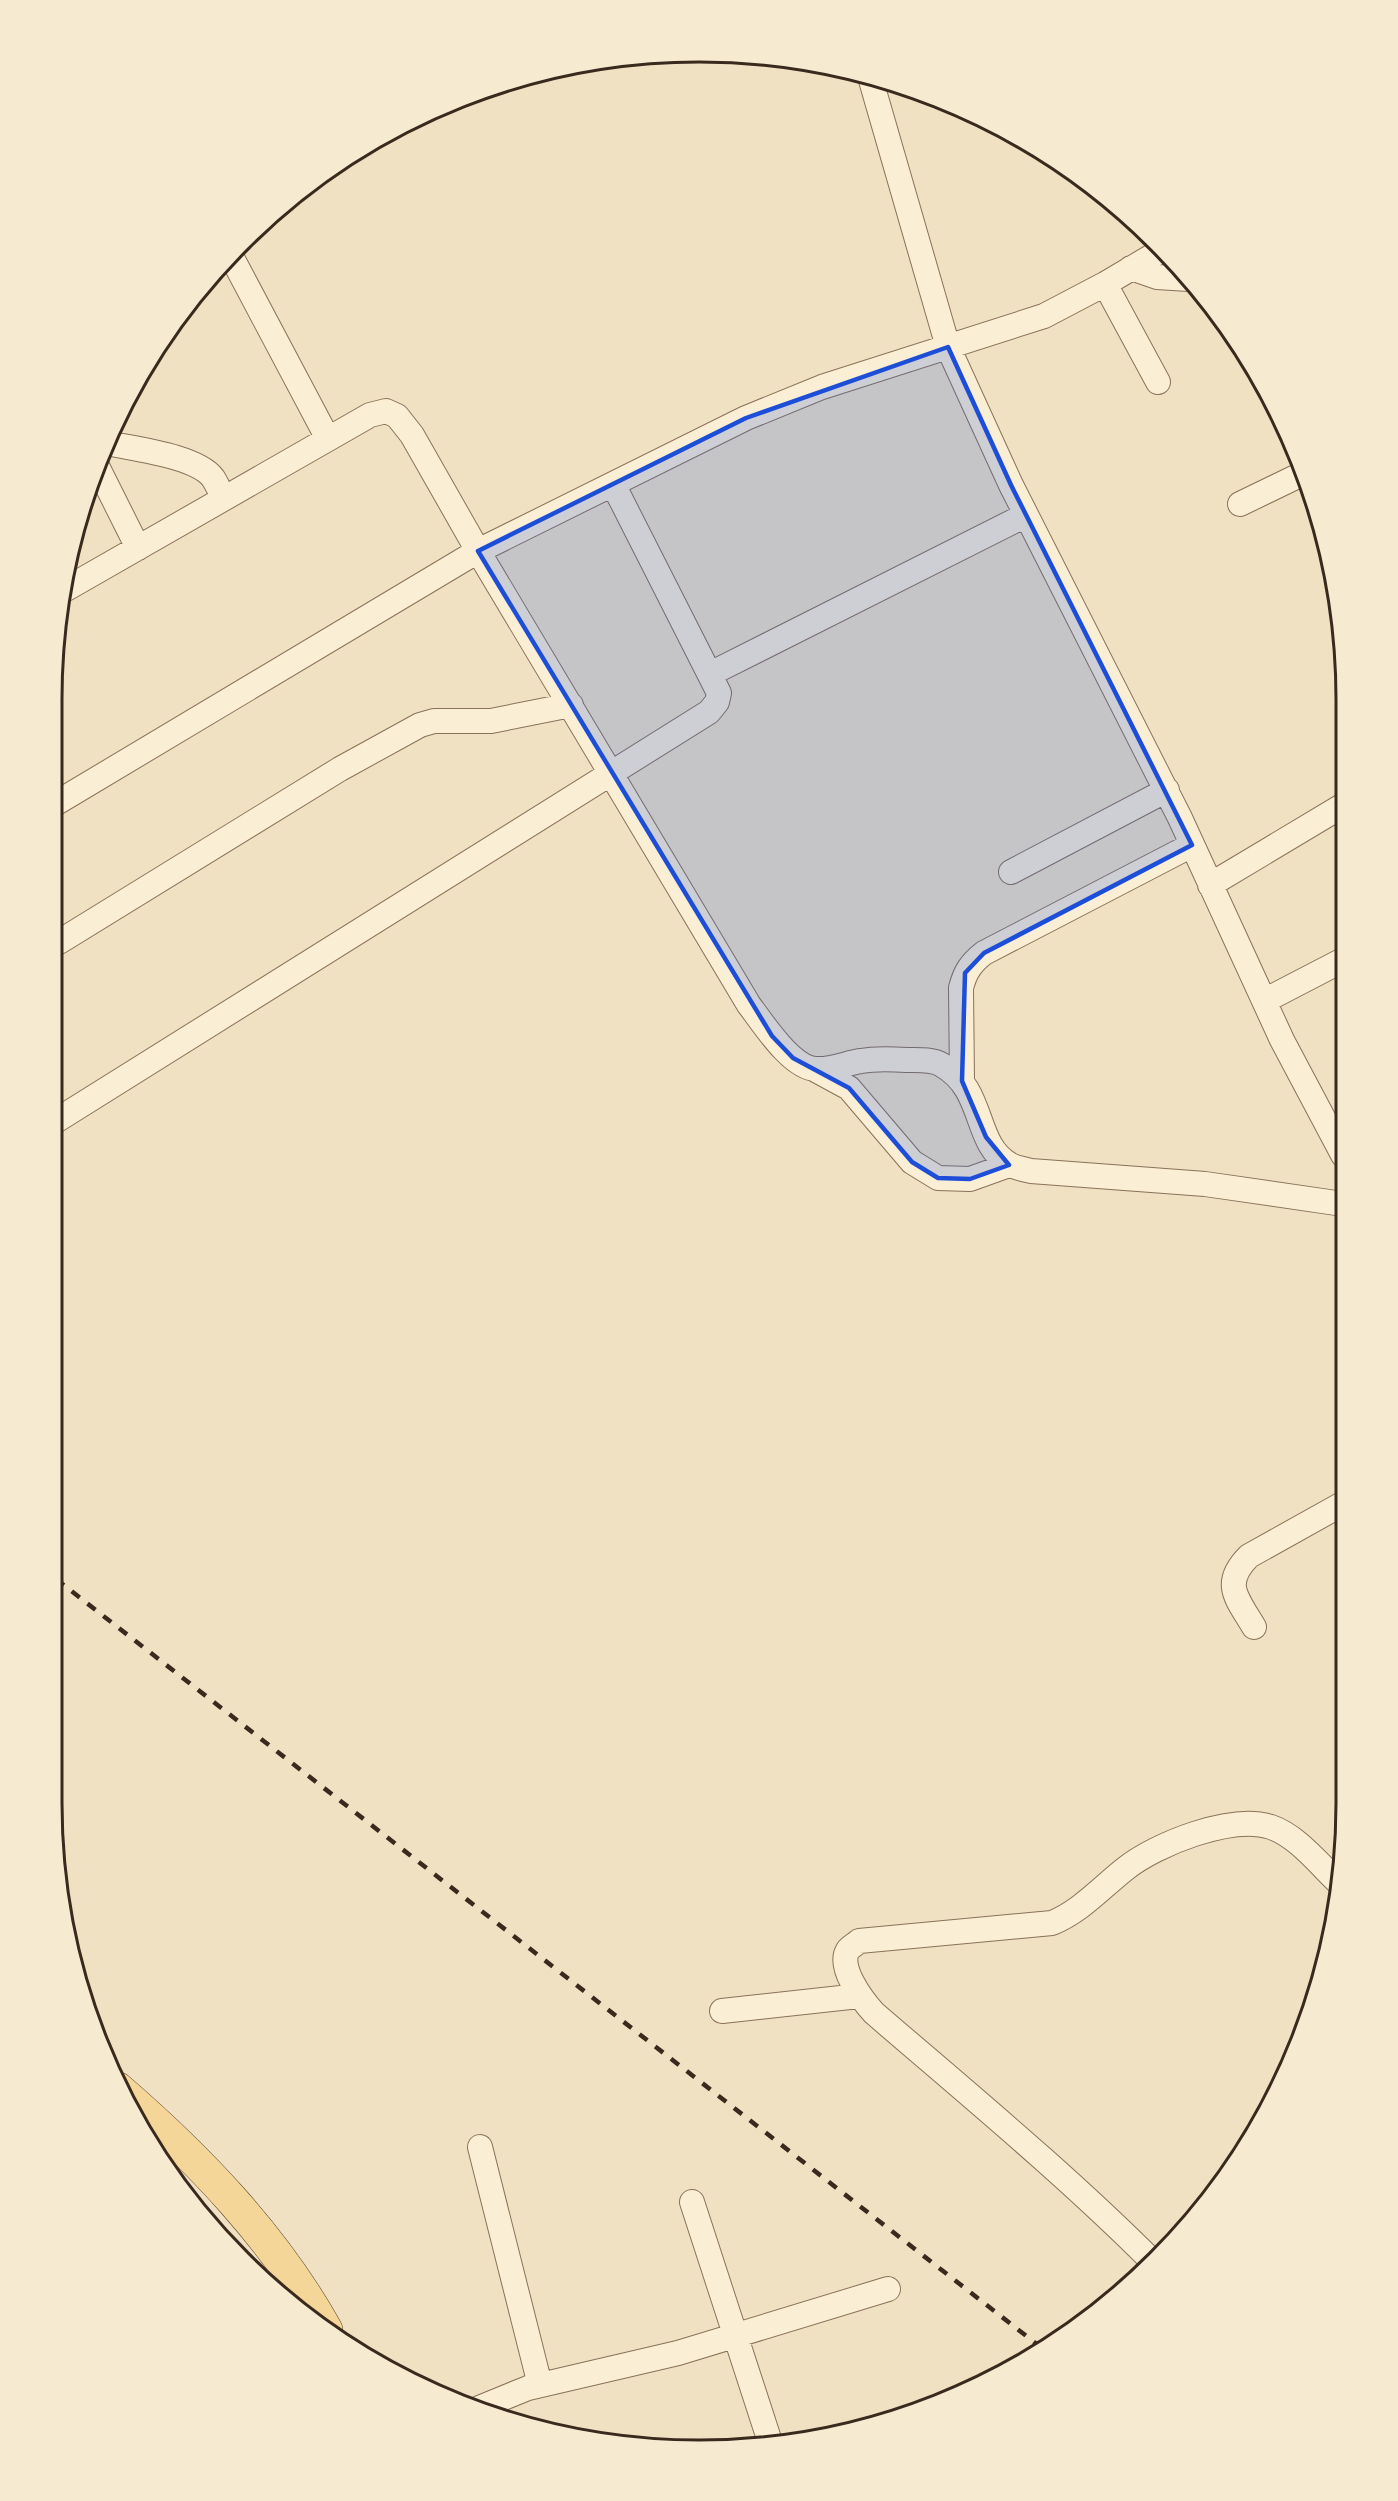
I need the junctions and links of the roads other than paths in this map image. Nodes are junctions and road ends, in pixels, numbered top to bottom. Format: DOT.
graph roads {
  1 [pos="872,86"];
  2 [pos="1155,254"];
  3 [pos="235,262"];
  4 [pos="1131,268"];
  5 [pos="1177,278"];
  6 [pos="1105,284"];
  7 [pos="948,347"];
  8 [pos="1158,382"];
  9 [pos="328,440"];
  10 [pos="115,445"];
  11 [pos="102,477"];
  12 [pos="1296,477"];
  13 [pos="612,484"];
  14 [pos="224,498"];
  15 [pos="1240,504"];
  16 [pos="1026,515"];
  17 [pos="138,548"];
  18 [pos="478,551"];
  19 [pos="72,585"];
  20 [pos="710,674"];
  21 [pos="571,705"];
  22 [pos="612,773"];
  23 [pos="1167,790"];
  24 [pos="62,800"];
  25 [pos="1336,810"];
  26 [pos="1192,845"];
  27 [pos="1011,872"];
  28 [pos="1210,885"];
  29 [pos="62,940"];
  30 [pos="1336,964"];
  31 [pos="1264,1001"];
  32 [pos="814,1069"];
  33 [pos="962,1082"];
  34 [pos="62,1117"];
  35 [pos="1336,1142"];
  36 [pos="1009,1165"];
  37 [pos="1336,1203"];
  38 [pos="1336,1507"];
  39 [pos="1254,1627"];
  40 [pos="1332,1876"];
  41 [pos="859,1996"];
  42 [pos="722,2011"];
  43 [pos="141,2109"];
  44 [pos="480,2147"];
  45 [pos="692,2202"];
  46 [pos="1147,2256"];
  47 [pos="888,2289"];
  48 [pos="315,2311"];
  49 [pos="735,2336"];
  50 [pos="540,2385"];
  51 [pos="489,2404"];
  52 [pos="768,2435"];
  1 -- 7 [label="street"];
  2 -- 4 [label="street"];
  3 -- 9 [label="street"];
  4 -- 5 [label="street"];
  4 -- 6 [label="street"];
  6 -- 7 [label="street"];
  6 -- 8 [label="street"];
  7 -- 13 [label="street"];
  7 -- 16 [label="street"];
  9 -- 14 [label="street"];
  9 -- 18 [label="street"];
  10 -- 14 [label="street"];
  11 -- 17 [label="street"];
  12 -- 15 [label="street"];
  13 -- 18 [label="street"];
  13 -- 20 [label="street"];
  14 -- 17 [label="street"];
  16 -- 20 [label="street"];
  16 -- 23 [label="street"];
  17 -- 19 [label="street"];
  18 -- 21 [label="street"];
  18 -- 24 [label="street"];
  20 -- 22 [label="street"];
  21 -- 22 [label="street"];
  21 -- 29 [label="street"];
  22 -- 32 [label="street"];
  22 -- 34 [label="street"];
  23 -- 26 [label="street"];
  23 -- 27 [label="street"];
  25 -- 28 [label="street"];
  26 -- 28 [label="street"];
  26 -- 33 [label="street"];
  28 -- 31 [label="street"];
  30 -- 31 [label="street"];
  31 -- 35 [label="street"];
  32 -- 33 [label="street"];
  32 -- 36 [label="street"];
  33 -- 36 [label="street"];
  36 -- 37 [label="street"];
  38 -- 39 [label="street"];
  40 -- 41 [label="street"];
  41 -- 42 [label="street"];
  41 -- 46 [label="street"];
  43 -- 48 [label="main road"];
  44 -- 50 [label="street"];
  45 -- 49 [label="street"];
  47 -- 49 [label="street"];
  49 -- 50 [label="street"];
  49 -- 52 [label="street"];
  50 -- 51 [label="street"];
}
